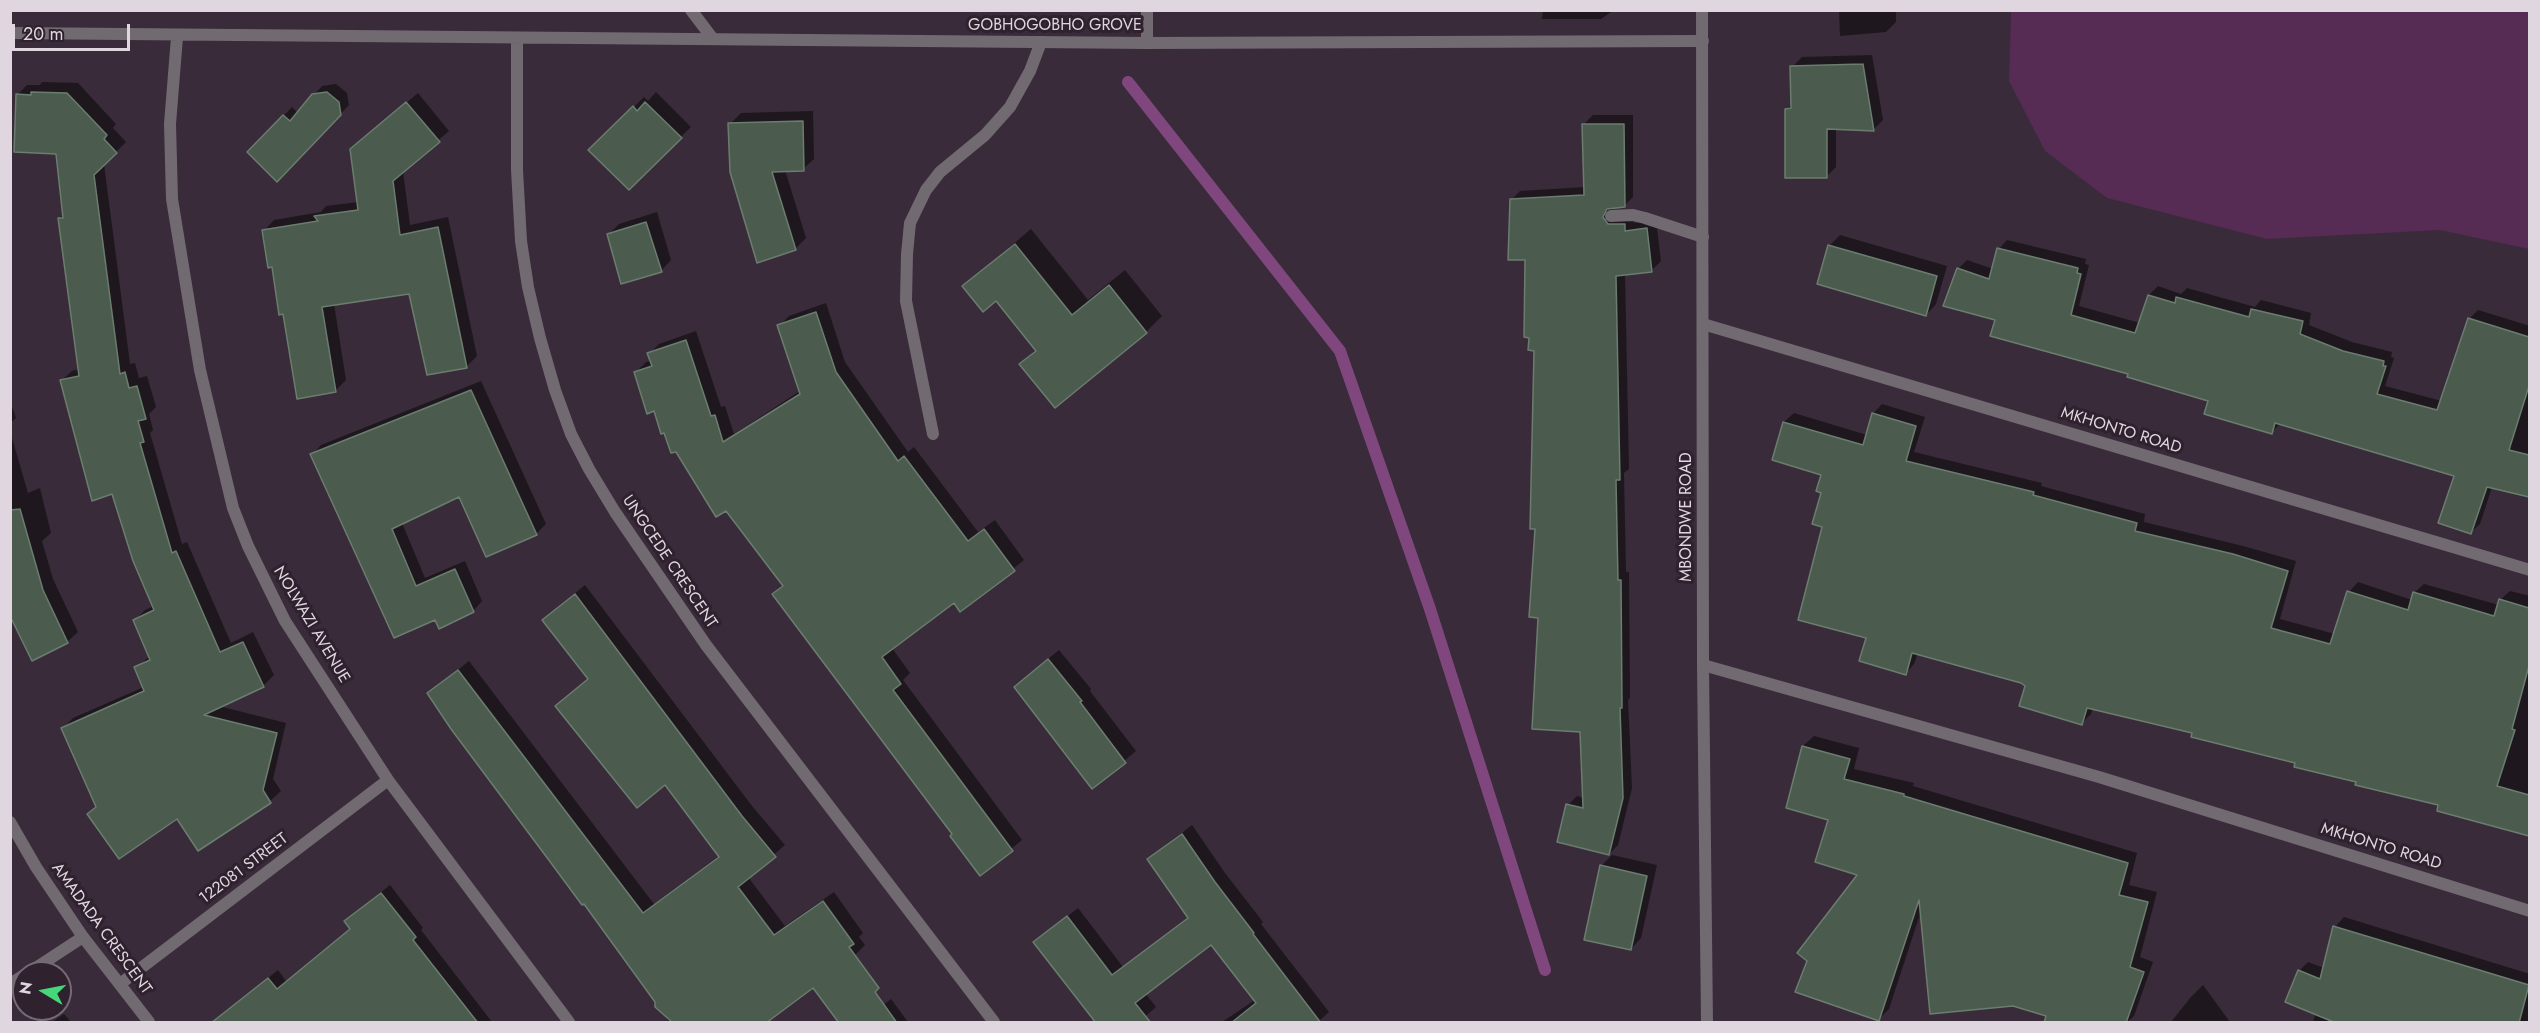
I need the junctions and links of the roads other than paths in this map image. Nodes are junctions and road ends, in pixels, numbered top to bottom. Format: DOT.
graph roads {
  1 [pos="691,10"];
  2 [pos="1147,10"];
  3 [pos="1702,10"];
  4 [pos="10,33"];
  5 [pos="177,37"];
  6 [pos="517,38"];
  7 [pos="713,39"];
  8 [pos="1703,41"];
  9 [pos="1041,42"];
  10 [pos="1147,43"];
  11 [pos="1611,216"];
  12 [pos="1703,237"];
  13 [pos="1703,324"];
  14 [pos="933,434"];
  15 [pos="2529,570"];
  16 [pos="1703,665"];
  17 [pos="388,780"];
  18 [pos="10,822"];
  19 [pos="2529,911"];
  20 [pos="83,937"];
  21 [pos="46,961"];
  22 [pos="120,984"];
  23 [pos="149,1023"];
  24 [pos="569,1023"];
  25 [pos="994,1023"];
  26 [pos="1707,1023"];
  1 -- 7 [label="street"];
  2 -- 10 [label="street"];
  3 -- 8 [label="street, MBONDWE ROAD"];
  4 -- 5 [label="street, GOBHOGOBHO GROVE"];
  5 -- 6 [label="street, GOBHOGOBHO GROVE"];
  5 -- 17 [label="street, NOLWAZI AVENUE"];
  6 -- 7 [label="street, GOBHOGOBHO GROVE"];
  6 -- 25 [label="street, UNGCEDE CRESCENT"];
  7 -- 9 [label="street, GOBHOGOBHO GROVE"];
  8 -- 10 [label="street, GOBHOGOBHO GROVE"];
  8 -- 12 [label="street, MBONDWE ROAD"];
  9 -- 10 [label="street, GOBHOGOBHO GROVE"];
  9 -- 14 [label="street"];
  11 -- 12 [label="street"];
  12 -- 13 [label="street, MBONDWE ROAD"];
  13 -- 15 [label="street, MKHONTO ROAD"];
  13 -- 16 [label="street, MBONDWE ROAD"];
  16 -- 19 [label="street, MKHONTO ROAD"];
  16 -- 26 [label="street, MBONDWE ROAD"];
  17 -- 22 [label="street, 122081 STREET"];
  17 -- 24 [label="street, NOLWAZI AVENUE"];
  18 -- 20 [label="street, AMADADA CRESCENT"];
  20 -- 21 [label="street"];
  20 -- 22 [label="street, AMADADA CRESCENT"];
  22 -- 23 [label="street, AMADADA CRESCENT"];
}
